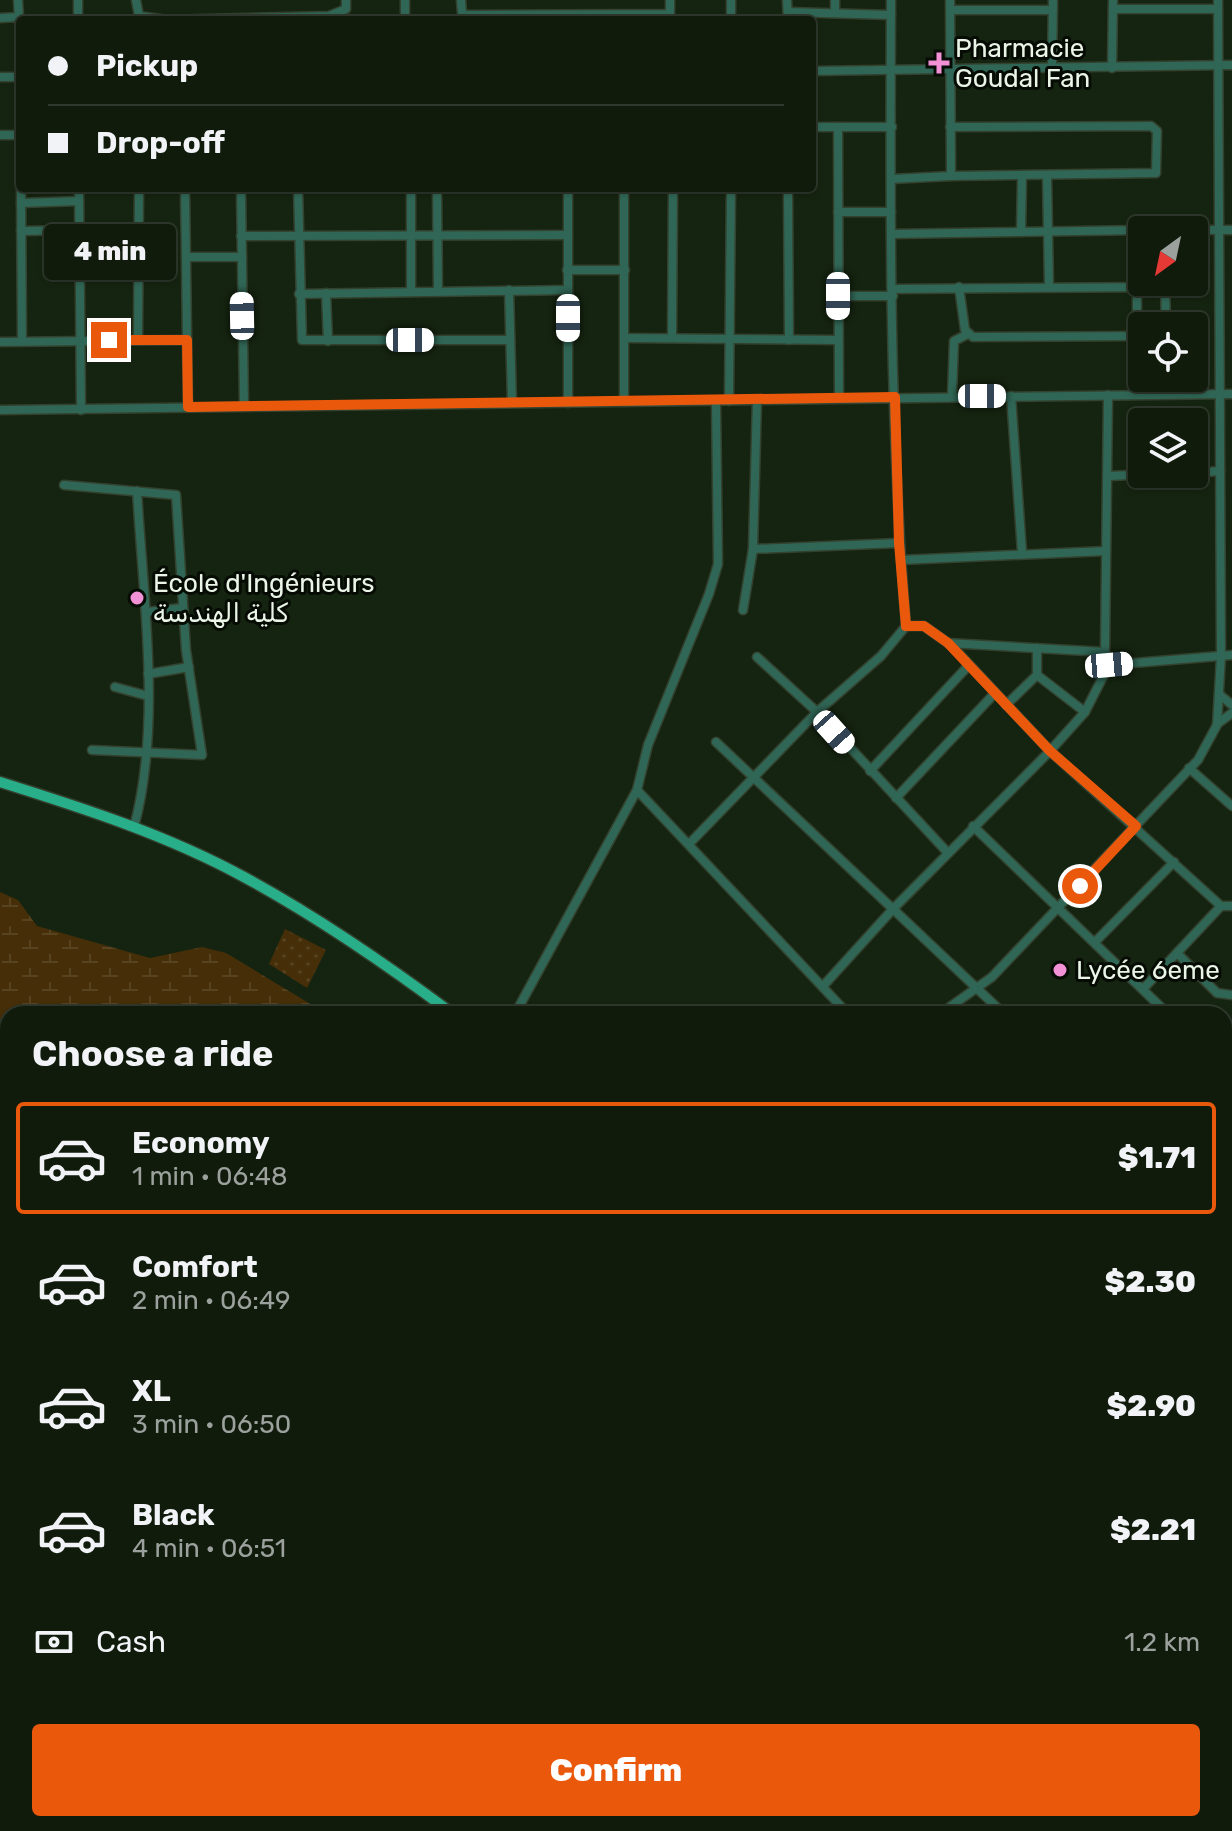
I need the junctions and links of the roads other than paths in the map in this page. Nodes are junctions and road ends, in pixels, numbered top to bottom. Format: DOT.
graph roads {
  1 [pos="346,0"];
  2 [pos="461,0"];
  3 [pos="787,0"];
  4 [pos="835,0"];
  5 [pos="891,0"];
  6 [pos="999,0"];
  7 [pos="1113,4"];
  8 [pos="950,5"];
  9 [pos="1052,5"];
  10 [pos="1162,5"];
  11 [pos="1218,5"];
  12 [pos="999,10"];
  13 [pos="835,13"];
  14 [pos="891,15"];
  15 [pos="329,16"];
  16 [pos="569,16"];
  17 [pos="788,16"];
  18 [pos="1218,65"];
  19 [pos="1232,65"];
  20 [pos="1112,68"];
  21 [pos="1052,69"];
  22 [pos="949,70"];
  23 [pos="816,71"];
  24 [pos="891,71"];
  25 [pos="816,127"];
  26 [pos="838,127"];
  27 [pos="892,127"];
  28 [pos="950,127"];
  29 [pos="951,176"];
  30 [pos="1022,177"];
  31 [pos="1047,177"];
  32 [pos="891,179"];
  33 [pos="21,192"];
  34 [pos="79,192"];
  35 [pos="139,192"];
  36 [pos="185,192"];
  37 [pos="241,192"];
  38 [pos="298,192"];
  39 [pos="411,192"];
  40 [pos="437,192"];
  41 [pos="568,192"];
  42 [pos="624,192"];
  43 [pos="673,192"];
  44 [pos="731,192"];
  45 [pos="788,192"];
  46 [pos="79,201"];
  47 [pos="21,203"];
  48 [pos="838,212"];
  49 [pos="891,212"];
  50 [pos="80,230"];
  51 [pos="1128,230"];
  52 [pos="1208,230"];
  53 [pos="1222,230"];
  54 [pos="1232,230"];
  55 [pos="21,231"];
  56 [pos="1021,232"];
  57 [pos="1049,232"];
  58 [pos="438,234"];
  59 [pos="891,234"];
  60 [pos="299,235"];
  61 [pos="411,235"];
  62 [pos="568,235"];
  63 [pos="241,236"];
  64 [pos="186,257"];
  65 [pos="242,257"];
  66 [pos="567,270"];
  67 [pos="625,270"];
  68 [pos="1049,285"];
  69 [pos="1128,286"];
  70 [pos="959,287"];
  71 [pos="1232,288"];
  72 [pos="1221,289"];
  73 [pos="509,290"];
  74 [pos="568,290"];
  75 [pos="411,291"];
  76 [pos="438,291"];
  77 [pos="892,292"];
  78 [pos="326,293"];
  79 [pos="299,294"];
  80 [pos="838,296"];
  81 [pos="968,334"];
  82 [pos="1128,336"];
  83 [pos="626,338"];
  84 [pos="672,338"];
  85 [pos="729,339"];
  86 [pos="1232,339"];
  87 [pos="81,340"];
  88 [pos="138,340"];
  89 [pos="187,340"];
  90 [pos="510,340"];
  91 [pos="789,340"];
  92 [pos="838,340"];
  93 [pos="1220,340"];
  94 [pos="22,341"];
  95 [pos="328,341"];
  96 [pos="0,342"];
  97 [pos="1220,394"];
  98 [pos="1232,394"];
  99 [pos="1108,395"];
  100 [pos="952,396"];
  101 [pos="1011,396"];
  102 [pos="839,397"];
  103 [pos="895,397"];
  104 [pos="757,400"];
  105 [pos="716,401"];
  106 [pos="729,401"];
  107 [pos="624,402"];
  108 [pos="512,403"];
  109 [pos="568,403"];
  110 [pos="244,406"];
  111 [pos="188,407"];
  112 [pos="0,410"];
  113 [pos="81,410"];
  114 [pos="1220,471"];
  115 [pos="1208,472"];
  116 [pos="1128,475"];
  117 [pos="1109,476"];
  118 [pos="64,485"];
  119 [pos="137,491"];
  120 [pos="1221,511"];
  121 [pos="1232,511"];
  122 [pos="899,543"];
  123 [pos="753,549"];
  124 [pos="1106,551"];
  125 [pos="1022,552"];
  126 [pos="901,560"];
  127 [pos="182,608"];
  128 [pos="743,610"];
  129 [pos="147,612"];
  130 [pos="906,626"];
  131 [pos="948,643"];
  132 [pos="1037,648"];
  133 [pos="1105,652"];
  134 [pos="1232,655"];
  135 [pos="1221,656"];
  136 [pos="757,657"];
  137 [pos="969,665"];
  138 [pos="1109,665"];
  139 [pos="189,667"];
  140 [pos="148,674"];
  141 [pos="1037,675"];
  142 [pos="115,687"];
  143 [pos="995,693"];
  144 [pos="1220,695"];
  145 [pos="148,696"];
  146 [pos="1006,705"];
  147 [pos="1232,705"];
  148 [pos="817,712"];
  149 [pos="1085,712"];
  150 [pos="1232,713"];
  151 [pos="1217,725"];
  152 [pos="716,742"];
  153 [pos="92,750"];
  154 [pos="1050,751"];
  155 [pos="144,752"];
  156 [pos="1189,768"];
  157 [pos="870,771"];
  158 [pos="757,777"];
  159 [pos="0,782"];
  160 [pos="637,790"];
  161 [pos="896,798"];
  162 [pos="1232,806"];
  163 [pos="973,826"];
  164 [pos="1136,826"];
  165 [pos="134,827"];
  166 [pos="689,844"];
  167 [pos="948,853"];
  168 [pos="1174,862"];
  169 [pos="1221,906"];
  170 [pos="1232,906"];
  171 [pos="1059,907"];
  172 [pos="893,909"];
  173 [pos="1095,942"];
  174 [pos="1177,953"];
  175 [pos="824,985"];
  176 [pos="1143,989"];
  177 [pos="978,990"];
  178 [pos="1232,995"];
  179 [pos="442,1006"];
  180 [pos="519,1006"];
  181 [pos="841,1006"];
  182 [pos="953,1006"];
  183 [pos="995,1006"];
  184 [pos="1160,1006"];
  1 -- 15 [label="street"];
  2 -- 16 [label="street"];
  3 -- 17 [label="street"];
  4 -- 13 [label="street"];
  5 -- 14 [label="street"];
  6 -- 12 [label="street"];
  7 -- 10 [label="street"];
  7 -- 20 [label="street"];
  8 -- 12 [label="street"];
  8 -- 22 [label="street"];
  9 -- 12 [label="street"];
  9 -- 21 [label="street"];
  10 -- 11 [label="street"];
  11 -- 18 [label="street"];
  13 -- 14 [label="street"];
  13 -- 17 [label="street"];
  14 -- 24 [label="street"];
  18 -- 19 [label="street"];
  18 -- 20 [label="street"];
  18 -- 53 [label="street"];
  20 -- 21 [label="street"];
  21 -- 22 [label="street"];
  22 -- 24 [label="street"];
  22 -- 28 [label="street"];
  23 -- 24 [label="street"];
  24 -- 27 [label="street"];
  25 -- 26 [label="street"];
  26 -- 27 [label="street"];
  26 -- 48 [label="street"];
  27 -- 32 [label="street"];
  28 -- 29 [label="street"];
  28 -- 31 [label="street"];
  29 -- 30 [label="street"];
  29 -- 32 [label="street"];
  30 -- 31 [label="street"];
  30 -- 56 [label="street"];
  31 -- 57 [label="street"];
  32 -- 49 [label="street"];
  33 -- 47 [label="street"];
  34 -- 46 [label="street"];
  35 -- 88 [label="street"];
  36 -- 64 [label="street"];
  37 -- 63 [label="street"];
  38 -- 60 [label="street"];
  39 -- 61 [label="street"];
  40 -- 58 [label="street"];
  41 -- 62 [label="street"];
  42 -- 67 [label="street"];
  43 -- 84 [label="street"];
  44 -- 85 [label="street"];
  45 -- 91 [label="street"];
  46 -- 47 [label="street"];
  46 -- 50 [label="street"];
  47 -- 55 [label="street"];
  48 -- 49 [label="street"];
  48 -- 80 [label="street"];
  49 -- 59 [label="street"];
  50 -- 55 [label="street"];
  50 -- 87 [label="street"];
  51 -- 57 [label="street"];
  52 -- 53 [label="street"];
  53 -- 54 [label="street"];
  53 -- 72 [label="street"];
  55 -- 94 [label="street"];
  56 -- 57 [label="street"];
  56 -- 59 [label="street"];
  57 -- 68 [label="street"];
  58 -- 61 [label="street"];
  58 -- 62 [label="street"];
  58 -- 76 [label="street"];
  59 -- 77 [label="street"];
  60 -- 61 [label="street"];
  60 -- 63 [label="street"];
  60 -- 79 [label="street"];
  61 -- 75 [label="street"];
  62 -- 66 [label="street"];
  63 -- 65 [label="street"];
  64 -- 65 [label="street"];
  64 -- 89 [label="street"];
  65 -- 110 [label="street"];
  66 -- 67 [label="street"];
  66 -- 74 [label="street"];
  67 -- 83 [label="street"];
  68 -- 69 [label="street"];
  68 -- 70 [label="street"];
  70 -- 77 [label="street"];
  70 -- 81 [label="street"];
  71 -- 72 [label="street"];
  72 -- 93 [label="street"];
  73 -- 74 [label="street"];
  73 -- 76 [label="street"];
  73 -- 90 [label="street"];
  74 -- 109 [label="street"];
  75 -- 76 [label="street"];
  75 -- 78 [label="street"];
  77 -- 80 [label="street"];
  77 -- 103 [label="street"];
  78 -- 79 [label="street"];
  78 -- 95 [label="street"];
  79 -- 95 [label="street"];
  80 -- 92 [label="street"];
  81 -- 82 [label="street"];
  81 -- 100 [label="street"];
  83 -- 84 [label="street"];
  83 -- 107 [label="street"];
  84 -- 85 [label="street"];
  85 -- 91 [label="street"];
  85 -- 106 [label="street"];
  86 -- 93 [label="street"];
  87 -- 88 [label="street"];
  87 -- 94 [label="street"];
  87 -- 113 [label="street"];
  88 -- 89 [label="street"];
  89 -- 111 [label="street"];
  90 -- 95 [label="street"];
  90 -- 108 [label="street"];
  91 -- 92 [label="street"];
  92 -- 102 [label="street"];
  93 -- 97 [label="street"];
  94 -- 96 [label="street"];
  97 -- 98 [label="street"];
  97 -- 99 [label="street"];
  97 -- 114 [label="street"];
  99 -- 101 [label="street"];
  99 -- 117 [label="street"];
  100 -- 101 [label="street"];
  100 -- 103 [label="street"];
  101 -- 125 [label="street"];
  102 -- 103 [label="street"];
  102 -- 104 [label="street"];
  103 -- 122 [label="street"];
  104 -- 106 [label="street"];
  104 -- 123 [label="street"];
  105 -- 106 [label="street"];
  105 -- 107 [label="street"];
  105 -- 160 [label="street"];
  107 -- 109 [label="street"];
  108 -- 109 [label="street"];
  108 -- 110 [label="street"];
  110 -- 111 [label="street"];
  111 -- 113 [label="street"];
  112 -- 113 [label="street"];
  114 -- 115 [label="street"];
  114 -- 120 [label="street"];
  116 -- 117 [label="street"];
  117 -- 124 [label="street"];
  118 -- 119 [label="street"];
  119 -- 127 [label="street"];
  119 -- 129 [label="street"];
  120 -- 121 [label="street"];
  120 -- 135 [label="street"];
  122 -- 123 [label="street"];
  122 -- 126 [label="street"];
  123 -- 128 [label="street"];
  124 -- 125 [label="street"];
  124 -- 133 [label="street"];
  125 -- 126 [label="street"];
  126 -- 130 [label="street"];
  127 -- 129 [label="street"];
  127 -- 139 [label="street"];
  129 -- 140 [label="street"];
  130 -- 131 [label="street"];
  130 -- 148 [label="street"];
  131 -- 132 [label="street"];
  131 -- 137 [label="street"];
  132 -- 133 [label="street"];
  132 -- 141 [label="street"];
  133 -- 138 [label="street"];
  134 -- 135 [label="street"];
  135 -- 138 [label="street"];
  135 -- 144 [label="street"];
  136 -- 148 [label="street"];
  137 -- 143 [label="street"];
  137 -- 157 [label="street"];
  138 -- 149 [label="street"];
  139 -- 140 [label="street"];
  139 -- 155 [label="street"];
  140 -- 145 [label="street"];
  141 -- 146 [label="street"];
  141 -- 149 [label="street"];
  142 -- 145 [label="street"];
  143 -- 146 [label="street"];
  143 -- 161 [label="street"];
  144 -- 147 [label="street"];
  144 -- 151 [label="street"];
  145 -- 155 [label="street"];
  146 -- 154 [label="street"];
  148 -- 157 [label="street"];
  148 -- 158 [label="street"];
  149 -- 154 [label="street"];
  150 -- 151 [label="street"];
  151 -- 156 [label="street"];
  152 -- 158 [label="street"];
  153 -- 155 [label="street"];
  154 -- 163 [label="street"];
  154 -- 164 [label="street"];
  155 -- 165 [label="street"];
  156 -- 162 [label="street"];
  156 -- 164 [label="street"];
  157 -- 161 [label="street"];
  158 -- 166 [label="street"];
  158 -- 172 [label="street"];
  159 -- 165 [label="main road"];
  160 -- 166 [label="street"];
  160 -- 180 [label="street"];
  161 -- 167 [label="street"];
  163 -- 167 [label="street"];
  163 -- 171 [label="street"];
  164 -- 168 [label="street"];
  164 -- 171 [label="street"];
  165 -- 179 [label="main road"];
  166 -- 175 [label="street"];
  167 -- 172 [label="street"];
  168 -- 169 [label="street"];
  168 -- 173 [label="street"];
  169 -- 170 [label="street"];
  169 -- 174 [label="street"];
  171 -- 173 [label="street"];
  171 -- 177 [label="street"];
  172 -- 175 [label="street"];
  172 -- 177 [label="street"];
  173 -- 176 [label="street"];
  174 -- 176 [label="street"];
  174 -- 178 [label="street"];
  175 -- 181 [label="street"];
  176 -- 184 [label="street"];
  177 -- 182 [label="street"];
  177 -- 183 [label="street"];
}
